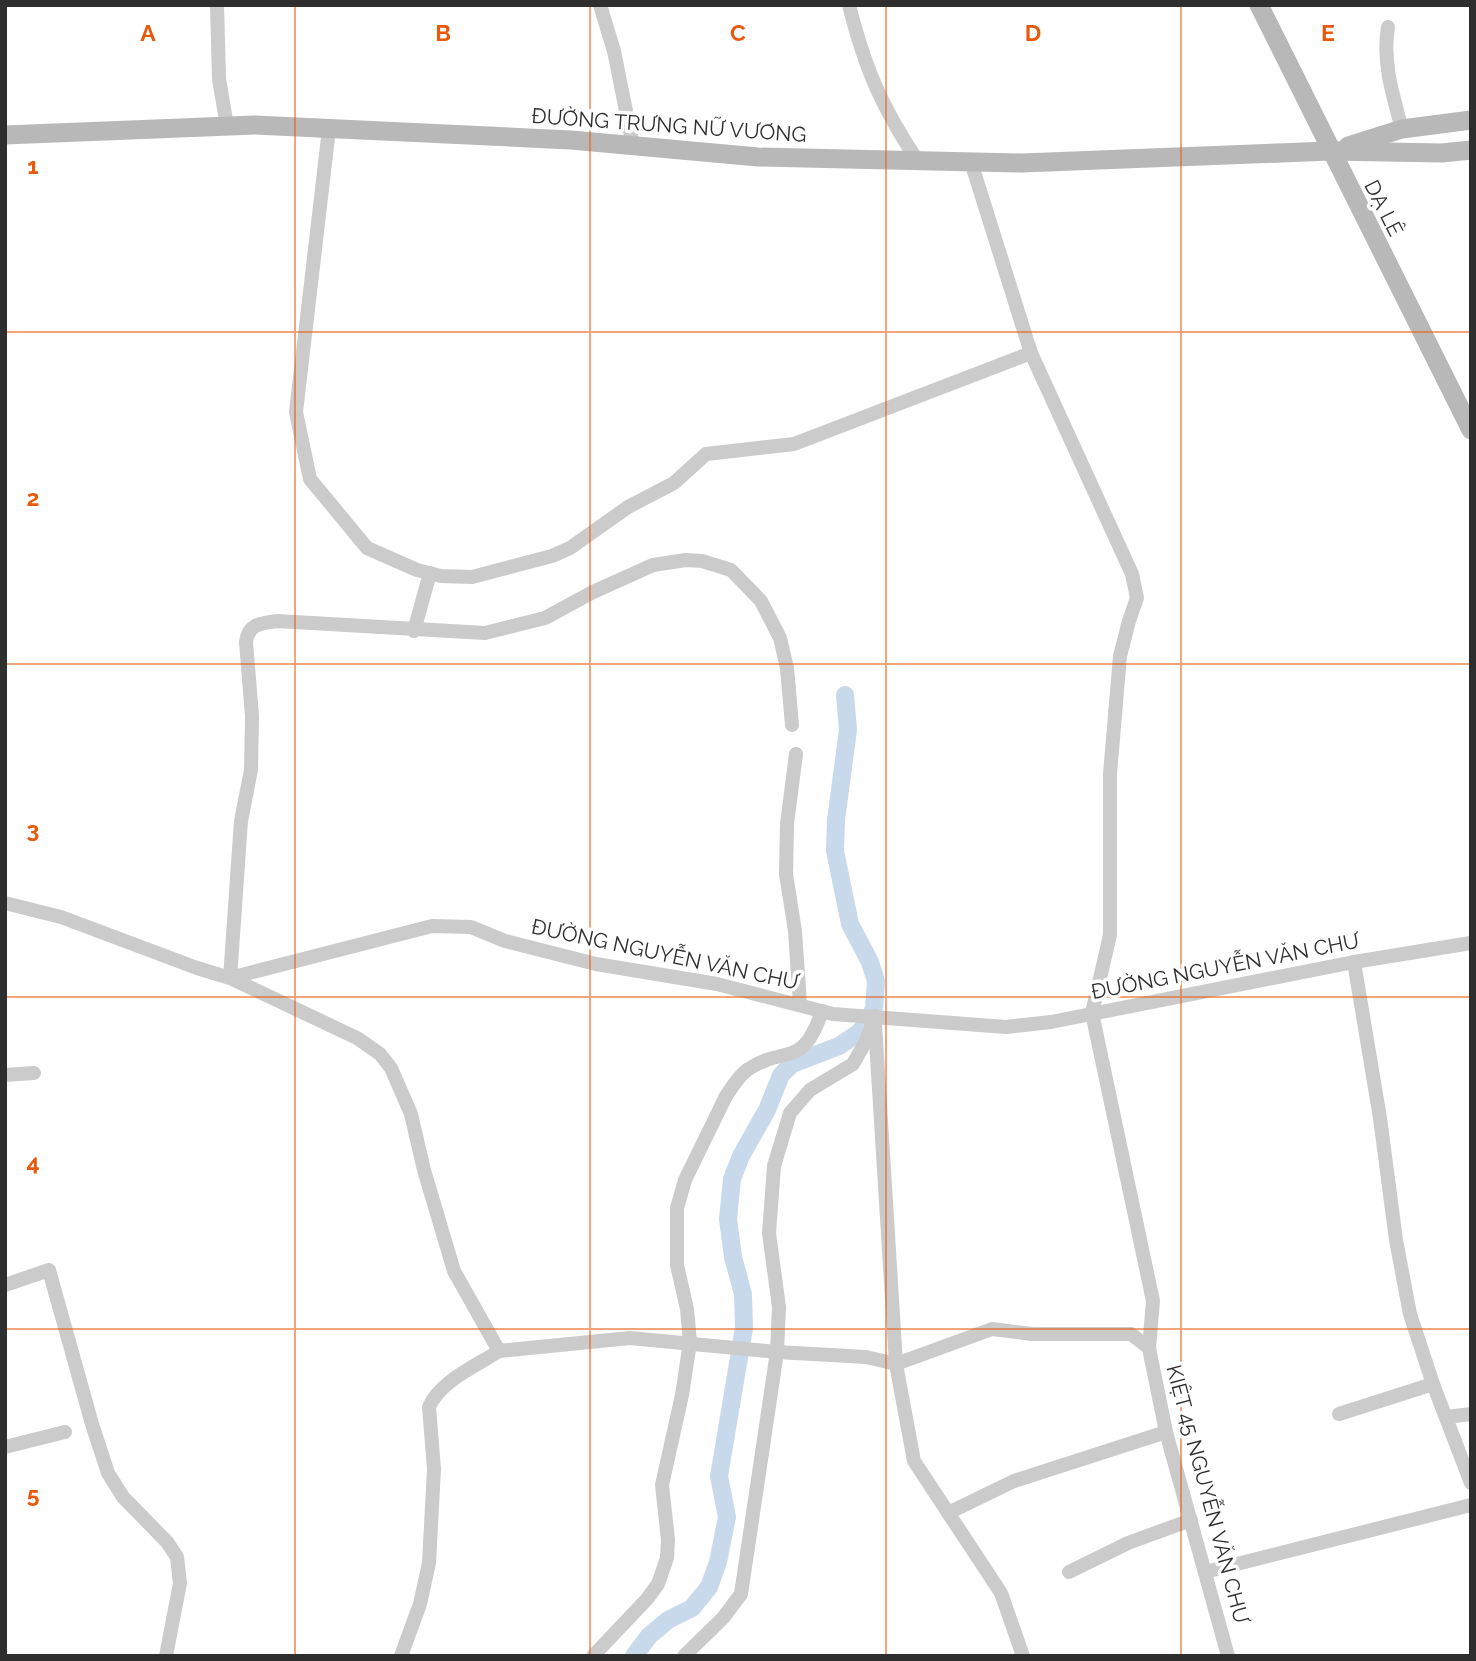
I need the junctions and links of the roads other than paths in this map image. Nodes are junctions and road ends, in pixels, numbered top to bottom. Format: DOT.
graph roads {
  1 [pos="217,5"];
  2 [pos="600,5"];
  3 [pos="849,5"];
  4 [pos="1259,5"];
  5 [pos="1388,27"];
  6 [pos="1471,120"];
  7 [pos="227,126"];
  8 [pos="329,129"];
  9 [pos="1402,129"];
  10 [pos="5,135"];
  11 [pos="634,145"];
  12 [pos="1471,150"];
  13 [pos="1331,151"];
  14 [pos="917,160"];
  15 [pos="971,162"];
  16 [pos="1031,353"];
  17 [pos="1471,430"];
  18 [pos="428,579"];
  19 [pos="416,624"];
  20 [pos="792,724"];
  21 [pos="796,754"];
  22 [pos="5,903"];
  23 [pos="1471,943"];
  24 [pos="1354,962"];
  25 [pos="230,978"];
  26 [pos="800,1004"];
  27 [pos="827,1013"];
  28 [pos="1092,1013"];
  29 [pos="868,1016"];
  30 [pos="34,1073"];
  31 [pos="5,1075"];
  32 [pos="5,1285"];
  33 [pos="690,1342"];
  34 [pos="1149,1348"];
  35 [pos="499,1351"];
  36 [pos="776,1352"];
  37 [pos="896,1364"];
  38 [pos="1433,1384"];
  39 [pos="1471,1413"];
  40 [pos="1339,1414"];
  41 [pos="1447,1417"];
  42 [pos="65,1432"];
  43 [pos="1166,1432"];
  44 [pos="5,1447"];
  45 [pos="1471,1483"];
  46 [pos="1471,1505"];
  47 [pos="948,1513"];
  48 [pos="1191,1520"];
  49 [pos="1205,1572"];
  50 [pos="1069,1573"];
  51 [pos="166,1656"];
  52 [pos="401,1656"];
  53 [pos="593,1656"];
  54 [pos="684,1656"];
  55 [pos="1023,1656"];
  56 [pos="1228,1656"];
  1 -- 7 [label="street"];
  2 -- 11 [label="street"];
  3 -- 14 [label="street"];
  4 -- 13 [label="street, DẠ LÊ"];
  5 -- 9 [label="street"];
  6 -- 9 [label="street"];
  7 -- 8 [label="street, ĐƯỜNG TRƯNG NỮ VƯƠNG"];
  7 -- 10 [label="street, ĐƯỜNG TRƯNG NỮ VƯƠNG"];
  8 -- 11 [label="street, ĐƯỜNG TRƯNG NỮ VƯƠNG"];
  8 -- 18 [label="street"];
  9 -- 13 [label="street"];
  11 -- 14 [label="street, ĐƯỜNG TRƯNG NỮ VƯƠNG"];
  12 -- 13 [label="street"];
  13 -- 15 [label="street, ĐƯỜNG TRƯNG NỮ VƯƠNG"];
  13 -- 17 [label="street, DẠ LÊ"];
  14 -- 15 [label="street, ĐƯỜNG TRƯNG NỮ VƯƠNG"];
  15 -- 16 [label="street"];
  16 -- 18 [label="street"];
  16 -- 28 [label="street"];
  18 -- 19 [label="street"];
  19 -- 20 [label="street"];
  19 -- 25 [label="street"];
  21 -- 26 [label="street"];
  22 -- 25 [label="street"];
  23 -- 24 [label="street, ĐƯỜNG NGUYỄN VĂN CHƯ"];
  24 -- 28 [label="street, ĐƯỜNG NGUYỄN VĂN CHƯ"];
  24 -- 38 [label="street"];
  25 -- 26 [label="street, ĐƯỜNG NGUYỄN VĂN CHƯ"];
  25 -- 35 [label="street"];
  26 -- 27 [label="street, ĐƯỜNG NGUYỄN VĂN CHƯ"];
  27 -- 29 [label="street, ĐƯỜNG NGUYỄN VĂN CHƯ"];
  27 -- 33 [label="street"];
  28 -- 29 [label="street, ĐƯỜNG NGUYỄN VĂN CHƯ"];
  28 -- 34 [label="street, KIỆT 45 NGUYỄN VĂN CHƯ"];
  29 -- 36 [label="street"];
  29 -- 37 [label="street"];
  30 -- 31 [label="street"];
  32 -- 51 [label="street"];
  33 -- 35 [label="street"];
  33 -- 36 [label="street"];
  33 -- 53 [label="street"];
  34 -- 37 [label="street"];
  34 -- 43 [label="street, KIỆT 45 NGUYỄN VĂN CHƯ"];
  35 -- 52 [label="street"];
  36 -- 37 [label="street"];
  36 -- 54 [label="street"];
  37 -- 47 [label="street"];
  38 -- 40 [label="street"];
  38 -- 41 [label="street"];
  39 -- 41 [label="street"];
  41 -- 45 [label="street"];
  42 -- 44 [label="street"];
  43 -- 47 [label="street"];
  43 -- 48 [label="street, KIỆT 45 NGUYỄN VĂN CHƯ"];
  46 -- 49 [label="street"];
  47 -- 55 [label="street"];
  48 -- 49 [label="street, KIỆT 45 NGUYỄN VĂN CHƯ"];
  48 -- 50 [label="street"];
  49 -- 56 [label="street, KIỆT 45 NGUYỄN VĂN CHƯ"];
}
